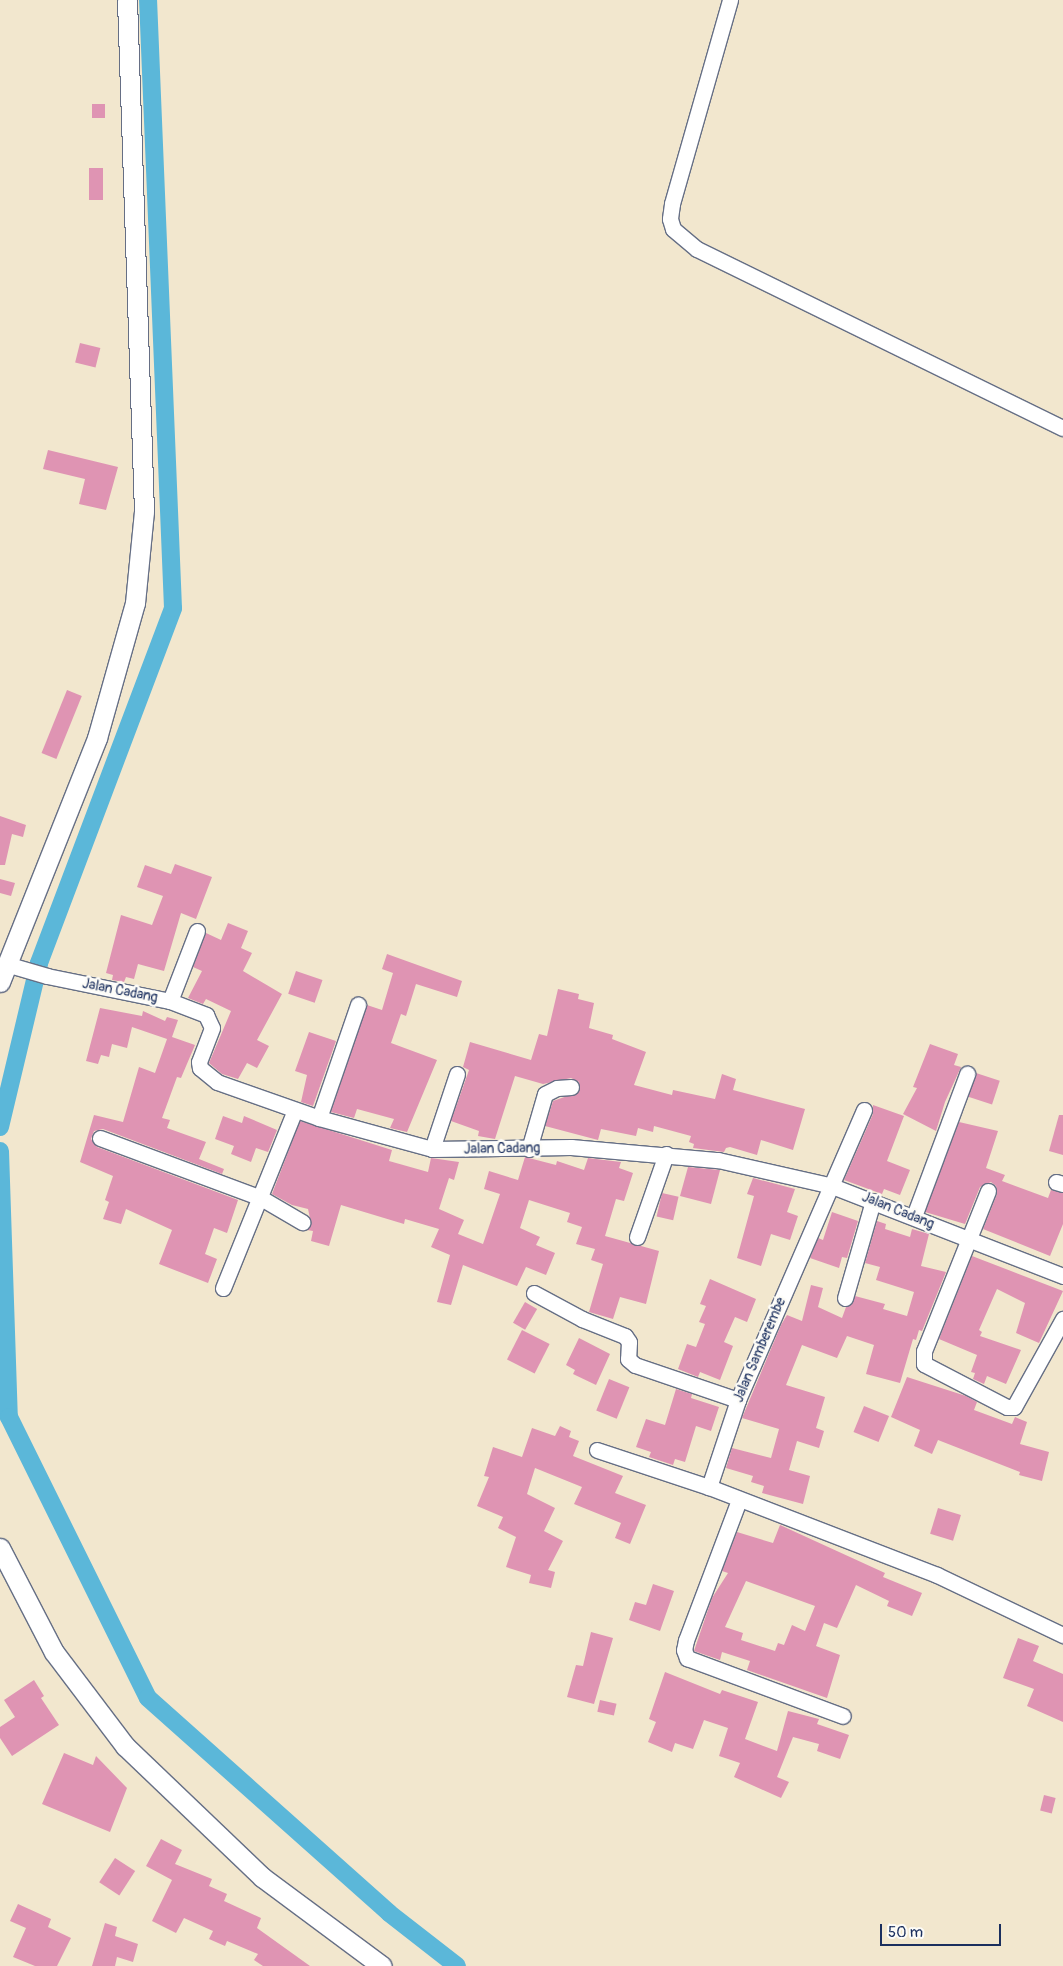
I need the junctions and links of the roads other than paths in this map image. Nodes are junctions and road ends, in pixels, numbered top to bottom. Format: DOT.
graph roads {
  1 [pos="127,0"];
  2 [pos="730,0"];
  3 [pos="1063,428"];
  4 [pos="197,931"];
  5 [pos="9,971"];
  6 [pos="170,1001"];
  7 [pos="358,1004"];
  8 [pos="457,1074"];
  9 [pos="967,1074"];
  10 [pos="571,1087"];
  11 [pos="295,1110"];
  12 [pos="864,1110"];
  13 [pos="319,1118"];
  14 [pos="100,1138"];
  15 [pos="529,1149"];
  16 [pos="432,1150"];
  17 [pos="666,1154"];
  18 [pos="832,1186"];
  19 [pos="988,1191"];
  20 [pos="261,1198"];
  21 [pos="873,1201"];
  22 [pos="914,1216"];
  23 [pos="302,1222"];
  24 [pos="637,1237"];
  25 [pos="969,1242"];
  26 [pos="1063,1276"];
  27 [pos="224,1288"];
  28 [pos="534,1293"];
  29 [pos="845,1298"];
  30 [pos="1063,1319"];
  31 [pos="738,1400"];
  32 [pos="597,1450"];
  33 [pos="709,1486"];
  34 [pos="739,1500"];
  35 [pos="0,1548"];
  36 [pos="1063,1635"];
  37 [pos="843,1716"];
  38 [pos="382,1966"];
  1 -- 5 [label="street"];
  2 -- 3 [label="street"];
  4 -- 6 [label="street"];
  5 -- 6 [label="street, Jalan Cadang"];
  6 -- 11 [label="street, Jalan Cadang"];
  7 -- 13 [label="street"];
  8 -- 16 [label="street"];
  9 -- 22 [label="street"];
  10 -- 15 [label="street"];
  11 -- 13 [label="street, Jalan Cadang"];
  11 -- 20 [label="street"];
  12 -- 18 [label="street, Jalan Samberembe"];
  13 -- 16 [label="street, Jalan Cadang"];
  14 -- 20 [label="street"];
  15 -- 16 [label="street, Jalan Cadang"];
  15 -- 17 [label="street, Jalan Cadang"];
  17 -- 18 [label="street, Jalan Cadang"];
  17 -- 24 [label="street"];
  18 -- 21 [label="street, Jalan Cadang"];
  18 -- 31 [label="street, Jalan Samberembe"];
  19 -- 25 [label="street"];
  20 -- 23 [label="street"];
  20 -- 27 [label="street"];
  21 -- 22 [label="street, Jalan Cadang"];
  21 -- 29 [label="street"];
  22 -- 25 [label="street, Jalan Cadang"];
  25 -- 26 [label="street, Jalan Cadang"];
  25 -- 30 [label="street"];
  28 -- 31 [label="street"];
  31 -- 33 [label="street, Jalan Samberembe"];
  32 -- 33 [label="street"];
  33 -- 34 [label="street"];
  34 -- 36 [label="street"];
  34 -- 37 [label="street"];
  35 -- 38 [label="street"];
}
